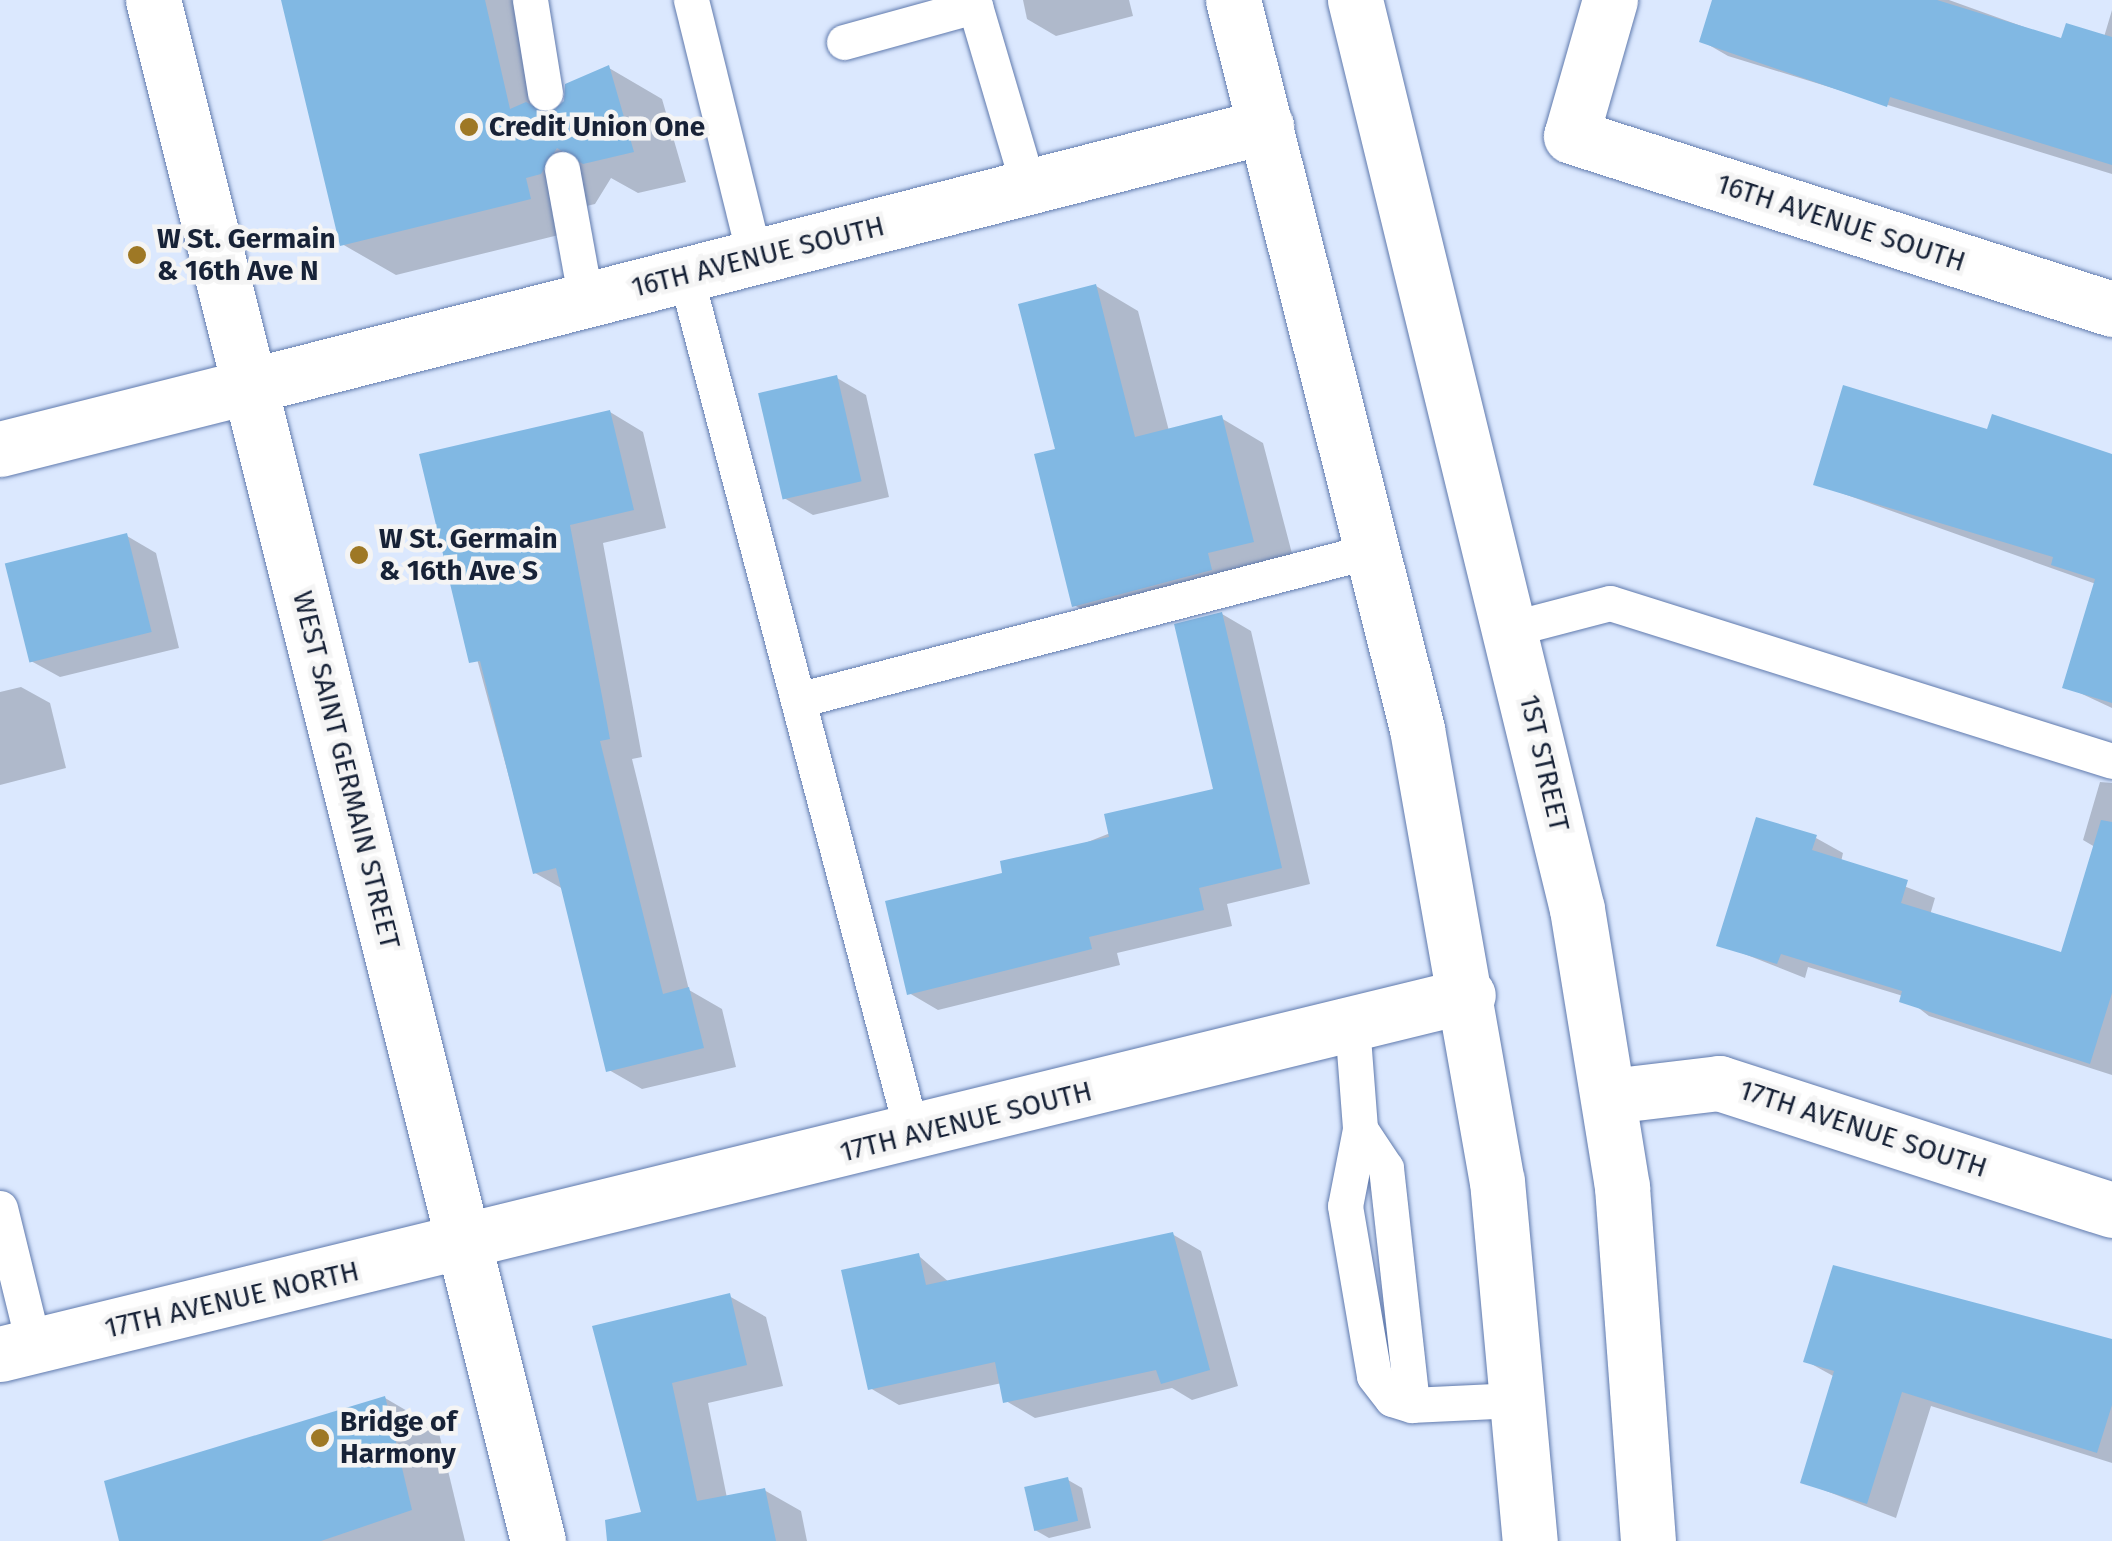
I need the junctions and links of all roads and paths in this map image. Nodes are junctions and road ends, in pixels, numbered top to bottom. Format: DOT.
graph roads {
  1 [pos="154,0"];
  2 [pos="530,0"];
  3 [pos="691,0"];
  4 [pos="1234,0"];
  5 [pos="1355,0"];
  6 [pos="1610,0"];
  7 [pos="844,42"];
  8 [pos="545,93"];
  9 [pos="1266,126"];
  10 [pos="562,169"];
  11 [pos="1029,188"];
  12 [pos="755,258"];
  13 [pos="686,277"];
  14 [pos="586,301"];
  15 [pos="2112,309"];
  16 [pos="250,386"];
  17 [pos="0,449"];
  18 [pos="1374,550"];
  19 [pos="1514,628"];
  20 [pos="798,700"];
  21 [pos="2112,761"];
  22 [pos="1468,995"];
  23 [pos="1352,1024"];
  24 [pos="1610,1096"];
  25 [pos="912,1136"];
  26 [pos="0,1208"];
  27 [pos="2112,1210"];
  28 [pos="464,1246"];
  29 [pos="17,1350"];
  30 [pos="1520,1400"];
  31 [pos="538,1541"];
  32 [pos="1530,1541"];
  33 [pos="1648,1541"];
  1 -- 16 [label="main road, WEST SAINT GERMAIN STREET"];
  2 -- 8 [label="lane"];
  3 -- 12 [label="lane"];
  4 -- 9 [label="main road"];
  5 -- 19 [label="main road, 1ST STREET"];
  6 -- 15 [label="main road, 16TH AVENUE SOUTH"];
  7 -- 11 [label="lane"];
  9 -- 11 [label="main road, 16TH AVENUE SOUTH"];
  9 -- 18 [label="main road"];
  10 -- 14 [label="lane"];
  11 -- 12 [label="main road, 16TH AVENUE SOUTH"];
  12 -- 13 [label="main road, 16TH AVENUE SOUTH"];
  13 -- 14 [label="main road, 16TH AVENUE SOUTH"];
  13 -- 20 [label="lane"];
  14 -- 16 [label="main road, 16TH AVENUE SOUTH"];
  16 -- 17 [label="main road, 16TH AVENUE SOUTH"];
  16 -- 28 [label="main road, WEST SAINT GERMAIN STREET"];
  18 -- 20 [label="lane"];
  18 -- 22 [label="main road"];
  19 -- 21 [label="lane"];
  19 -- 24 [label="main road, 1ST STREET"];
  20 -- 25 [label="lane"];
  22 -- 23 [label="main road, 17TH AVENUE SOUTH"];
  22 -- 30 [label="main road"];
  23 -- 25 [label="main road, 17TH AVENUE SOUTH"];
  23 -- 30 [label="lane"];
  24 -- 27 [label="main road, 17TH AVENUE SOUTH"];
  24 -- 33 [label="main road, 1ST STREET"];
  25 -- 28 [label="main road, 17TH AVENUE SOUTH"];
  26 -- 29 [label="lane"];
  28 -- 29 [label="main road, 17TH AVENUE NORTH"];
  28 -- 31 [label="main road, WEST SAINT GERMAIN STREET"];
  30 -- 32 [label="main road"];
}
